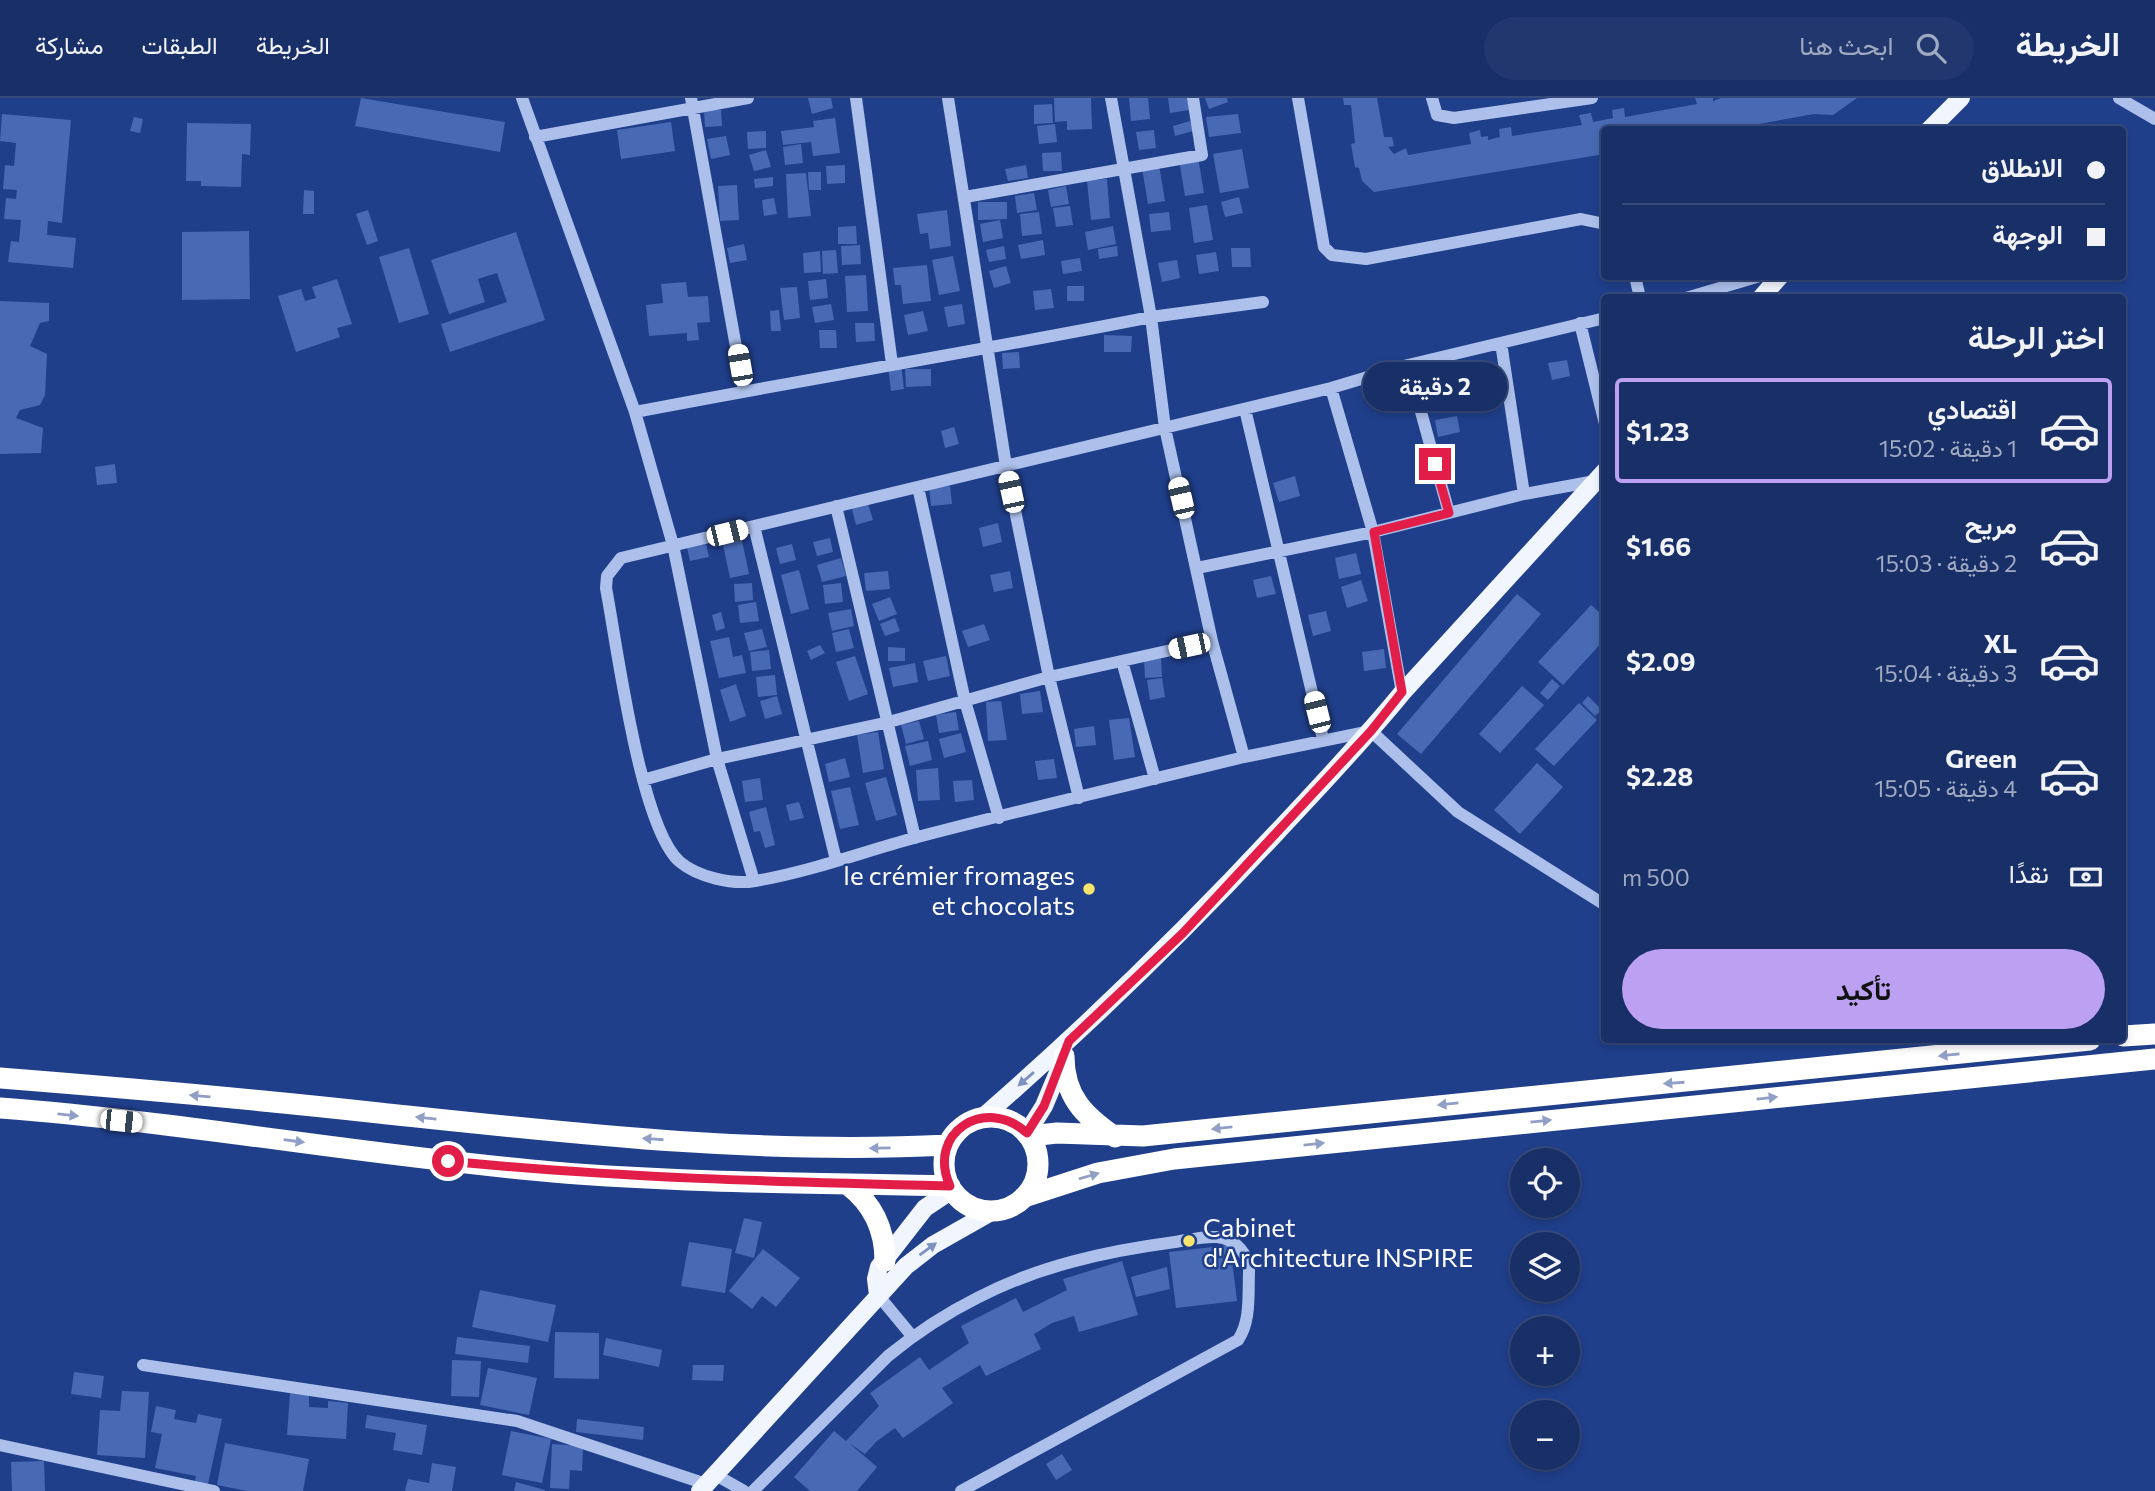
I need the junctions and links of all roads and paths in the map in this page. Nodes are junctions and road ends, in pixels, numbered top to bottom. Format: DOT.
graph roads {
  1 [pos="522,98"];
  2 [pos="748,98"];
  3 [pos="856,98"];
  4 [pos="948,98"];
  5 [pos="1111,98"];
  6 [pos="1193,98"];
  7 [pos="1298,98"];
  8 [pos="1432,98"];
  9 [pos="1592,98"];
  10 [pos="1961,98"];
  11 [pos="2119,98"];
  12 [pos="692,103"];
  13 [pos="2155,120"];
  14 [pos="1932,126"];
  15 [pos="535,138"];
  16 [pos="1124,167"];
  17 [pos="965,197"];
  18 [pos="1601,223"];
  19 [pos="1747,280"];
  20 [pos="1777,280"];
  21 [pos="1699,294"];
  22 [pos="1764,294"];
  23 [pos="1263,302"];
  24 [pos="1151,317"];
  25 [pos="1601,319"];
  26 [pos="1580,323"];
  27 [pos="1501,343"];
  28 [pos="989,349"];
  29 [pos="892,364"];
  30 [pos="1408,365"];
  31 [pos="1331,388"];
  32 [pos="744,391"];
  33 [pos="1601,408"];
  34 [pos="1245,409"];
  35 [pos="635,412"];
  36 [pos="1165,428"];
  37 [pos="1006,466"];
  38 [pos="1600,476"];
  39 [pos="918,487"];
  40 [pos="1524,494"];
  41 [pos="836,506"];
  42 [pos="1449,513"];
  43 [pos="754,526"];
  44 [pos="1374,532"];
  45 [pos="673,545"];
  46 [pos="1278,551"];
  47 [pos="1197,568"];
  48 [pos="1212,641"];
  49 [pos="1122,661"];
  50 [pos="1049,677"];
  51 [pos="1402,692"];
  52 [pos="965,701"];
  53 [pos="890,722"];
  54 [pos="1371,731"];
  55 [pos="1324,739"];
  56 [pos="807,740"];
  57 [pos="1244,757"];
  58 [pos="718,759"];
  59 [pos="1155,779"];
  60 [pos="643,780"];
  61 [pos="1079,798"];
  62 [pos="999,818"];
  63 [pos="915,838"];
  64 [pos="836,860"];
  65 [pos="754,881"];
  66 [pos="1601,902"];
  67 [pos="2155,1034"];
  68 [pos="2126,1036"];
  69 [pos="2062,1043"];
  70 [pos="1067,1049"];
  71 [pos="2155,1059"];
  72 [pos="0,1078"];
  73 [pos="0,1108"];
  74 [pos="983,1117"];
  75 [pos="1028,1135"];
  76 [pos="1115,1138"];
  77 [pos="948,1145"];
  78 [pos="848,1185"];
  79 [pos="951,1188"];
  80 [pos="1024,1197"];
  81 [pos="993,1211"];
  82 [pos="885,1261"];
  83 [pos="878,1295"];
  84 [pos="912,1336"];
  85 [pos="143,1365"];
  86 [pos="0,1445"];
  87 [pos="707,1483"];
  88 [pos="214,1491"];
  89 [pos="744,1491"];
  90 [pos="753,1491"];
  91 [pos="961,1491"];
  1 -- 15 [label="street"];
  2 -- 12 [label="street"];
  3 -- 29 [label="street"];
  4 -- 17 [label="street"];
  5 -- 16 [label="street"];
  6 -- 16 [label="street"];
  7 -- 18 [label="street"];
  8 -- 9 [label="street"];
  10 -- 14 [label="main road"];
  11 -- 13 [label="street"];
  12 -- 15 [label="street"];
  12 -- 32 [label="street"];
  15 -- 35 [label="street"];
  16 -- 17 [label="street"];
  16 -- 24 [label="street"];
  17 -- 28 [label="street"];
  19 -- 21 [label="street"];
  20 -- 22 [label="main road"];
  23 -- 24 [label="street"];
  24 -- 28 [label="street"];
  24 -- 36 [label="street"];
  25 -- 26 [label="street"];
  26 -- 27 [label="street"];
  26 -- 33 [label="street"];
  27 -- 30 [label="street"];
  27 -- 40 [label="street"];
  28 -- 29 [label="street"];
  28 -- 37 [label="street"];
  29 -- 32 [label="street"];
  30 -- 31 [label="street"];
  30 -- 42 [label="street"];
  31 -- 34 [label="street"];
  31 -- 44 [label="street"];
  32 -- 35 [label="street"];
  34 -- 36 [label="street"];
  34 -- 46 [label="street"];
  35 -- 45 [label="street"];
  36 -- 37 [label="street"];
  36 -- 47 [label="street"];
  37 -- 39 [label="street"];
  37 -- 50 [label="street"];
  38 -- 40 [label="street"];
  38 -- 51 [label="main road"];
  39 -- 41 [label="street"];
  39 -- 52 [label="street"];
  40 -- 42 [label="street"];
  41 -- 43 [label="street"];
  41 -- 53 [label="street"];
  42 -- 44 [label="street"];
  43 -- 45 [label="street"];
  43 -- 56 [label="street"];
  44 -- 46 [label="street"];
  44 -- 51 [label="street"];
  45 -- 58 [label="street"];
  45 -- 60 [label="street"];
  46 -- 47 [label="street"];
  46 -- 55 [label="street"];
  47 -- 48 [label="street"];
  48 -- 49 [label="street"];
  48 -- 57 [label="street"];
  49 -- 50 [label="street"];
  49 -- 59 [label="street"];
  50 -- 52 [label="street"];
  50 -- 61 [label="street"];
  51 -- 54 [label="main road"];
  52 -- 53 [label="street"];
  52 -- 62 [label="street"];
  53 -- 56 [label="street"];
  53 -- 63 [label="street"];
  54 -- 55 [label="street"];
  54 -- 66 [label="street"];
  54 -- 70 [label="main road"];
  55 -- 57 [label="street"];
  56 -- 58 [label="street"];
  56 -- 64 [label="street"];
  57 -- 59 [label="street"];
  58 -- 60 [label="street"];
  58 -- 65 [label="street"];
  59 -- 61 [label="street"];
  60 -- 65 [label="street"];
  61 -- 62 [label="street"];
  62 -- 63 [label="street"];
  63 -- 64 [label="street"];
  64 -- 65 [label="street"];
  67 -- 68 [label="highway"];
  69 -- 76 [label="highway, one-way"];
  70 -- 74 [label="main road, one-way"];
  70 -- 75 [label="main road"];
  70 -- 76 [label="highway"];
  80 -- 71 [label="highway, one-way"];
  77 -- 72 [label="highway, one-way"];
  73 -- 78 [label="highway, one-way"];
  74 -- 75 [label="highway"];
  74 -- 77 [label="highway"];
  75 -- 76 [label="highway"];
  75 -- 80 [label="highway"];
  77 -- 79 [label="highway"];
  78 -- 79 [label="highway"];
  78 -- 82 [label="highway"];
  79 -- 81 [label="highway"];
  79 -- 82 [label="main road"];
  80 -- 81 [label="highway"];
  83 -- 81 [label="main road, one-way"];
  82 -- 83 [label="main road"];
  83 -- 84 [label="street"];
  83 -- 87 [label="main road"];
  84 -- 90 [label="street"];
  84 -- 91 [label="street"];
  85 -- 87 [label="street"];
  86 -- 88 [label="street"];
  87 -- 89 [label="street"];
}
